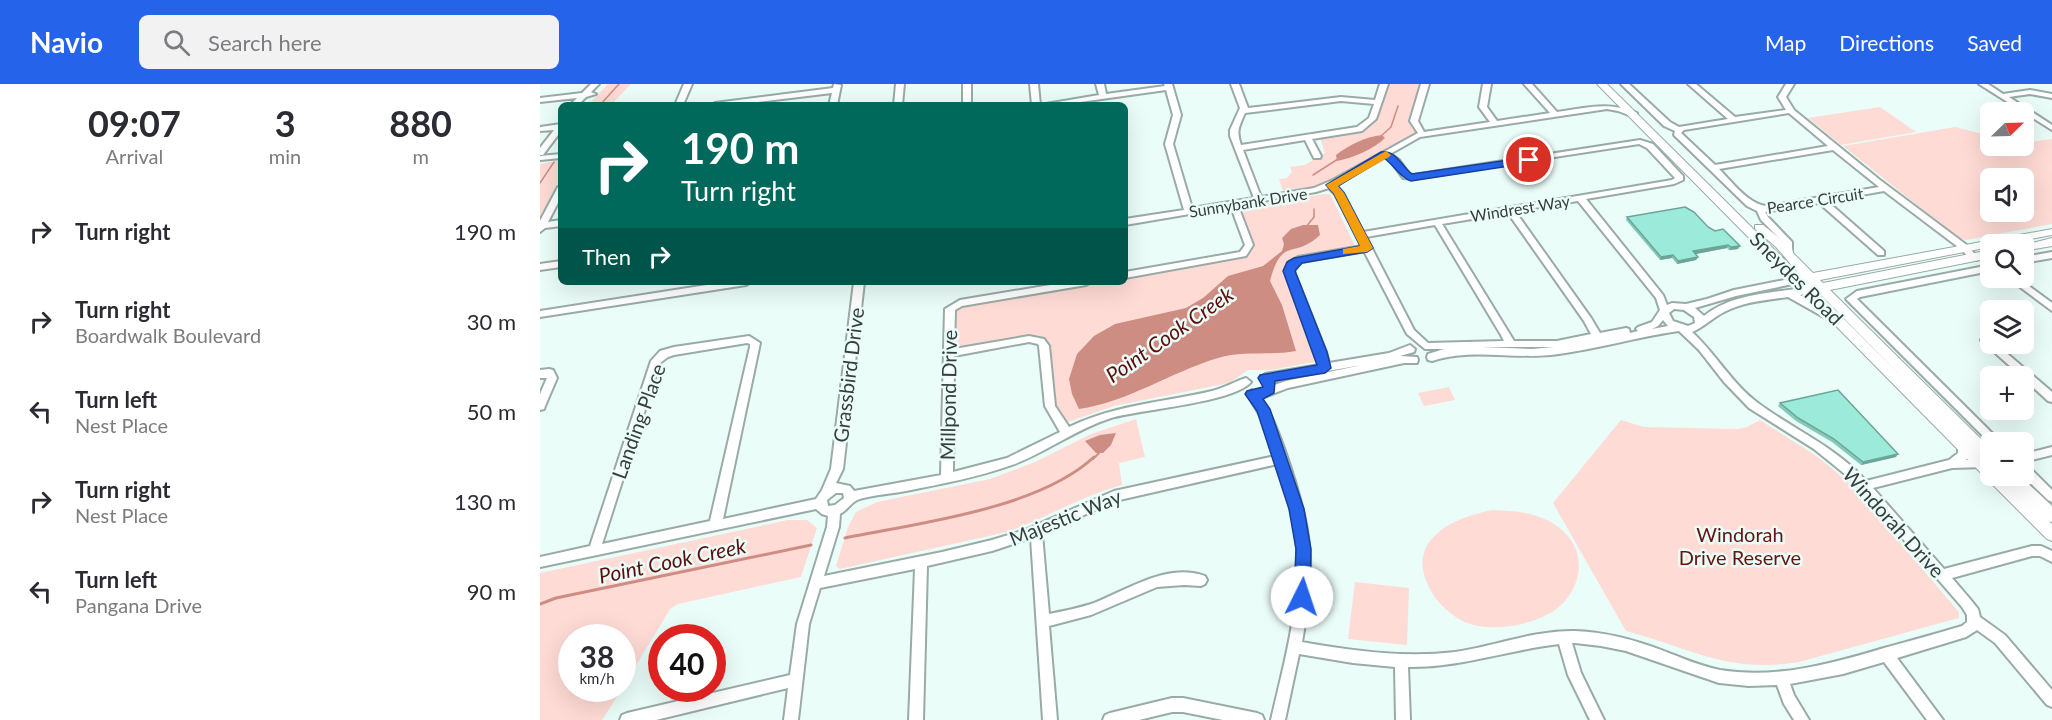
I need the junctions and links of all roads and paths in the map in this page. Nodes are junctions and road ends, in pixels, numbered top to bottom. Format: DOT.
graph roads {
  1 [pos="595,84"];
  2 [pos="602,84"];
  3 [pos="688,84"];
  4 [pos="900,84"];
  5 [pos="967,84"];
  6 [pos="1034,84"];
  7 [pos="1100,84"];
  8 [pos="1235,84"];
  9 [pos="1384,84"];
  10 [pos="1425,84"];
  11 [pos="1487,84"];
  12 [pos="1528,84"];
  13 [pos="1602,84"];
  14 [pos="1612,84"];
  15 [pos="1625,84"];
  16 [pos="1692,84"];
  17 [pos="1790,84"];
  18 [pos="1975,84"];
  19 [pos="1983,84"];
  20 [pos="1168,86"];
  21 [pos="837,87"];
  22 [pos="588,95"];
  23 [pos="2002,96"];
  24 [pos="2052,96"];
  25 [pos="1103,97"];
  26 [pos="1616,98"];
  27 [pos="540,100"];
  28 [pos="578,102"];
  29 [pos="584,102"];
  30 [pos="680,102"];
  31 [pos="735,102"];
  32 [pos="834,102"];
  33 [pos="898,102"];
  34 [pos="967,102"];
  35 [pos="1036,102"];
  36 [pos="1066,102"];
  37 [pos="1378,102"];
  38 [pos="2004,102"];
  39 [pos="1607,107"];
  40 [pos="1243,111"];
  41 [pos="1791,111"];
  42 [pos="1556,115"];
  43 [pos="1634,115"];
  44 [pos="1734,120"];
  45 [pos="2034,121"];
  46 [pos="1495,123"];
  47 [pos="558,125"];
  48 [pos="2052,128"];
  49 [pos="540,129"];
  50 [pos="1677,130"];
  51 [pos="2052,133"];
  52 [pos="1422,135"];
  53 [pos="1308,138"];
  54 [pos="540,141"];
  55 [pos="1835,147"];
  56 [pos="1239,148"];
  57 [pos="540,153"];
  58 [pos="1385,154"];
  59 [pos="558,156"];
  60 [pos="1317,156"];
  61 [pos="540,158"];
  62 [pos="1713,168"];
  63 [pos="1331,185"];
  64 [pos="1715,185"];
  65 [pos="1888,189"];
  66 [pos="558,195"];
  67 [pos="1580,198"];
  68 [pos="1821,200"];
  69 [pos="1259,201"];
  70 [pos="1234,205"];
  71 [pos="1725,206"];
  72 [pos="1760,209"];
  73 [pos="1510,210"];
  74 [pos="1189,212"];
  75 [pos="1128,222"];
  76 [pos="1437,222"];
  77 [pos="558,224"];
  78 [pos="541,227"];
  79 [pos="2052,232"];
  80 [pos="1361,235"];
  81 [pos="2052,242"];
  82 [pos="2034,246"];
  83 [pos="1367,248"];
  84 [pos="1966,252"];
  85 [pos="1881,253"];
  86 [pos="1980,253"];
  87 [pos="2052,255"];
  88 [pos="1788,258"];
  89 [pos="2034,258"];
  90 [pos="558,264"];
  91 [pos="540,267"];
  92 [pos="1980,270"];
  93 [pos="1128,274"];
  94 [pos="1830,274"];
  95 [pos="1863,279"];
  96 [pos="1810,284"];
  97 [pos="727,285"];
  98 [pos="859,285"];
  99 [pos="1068,285"];
  100 [pos="1652,287"];
  101 [pos="1761,288"];
  102 [pos="2026,288"];
  103 [pos="1791,293"];
  104 [pos="1835,303"];
  105 [pos="1685,306"];
  106 [pos="2052,308"];
  107 [pos="1664,311"];
  108 [pos="540,314"];
  109 [pos="1700,324"];
  110 [pos="1681,329"];
  111 [pos="1410,332"];
  112 [pos="1854,335"];
  113 [pos="1599,337"];
  114 [pos="1508,345"];
  115 [pos="1410,348"];
  116 [pos="1428,350"];
  117 [pos="949,353"];
  118 [pos="2002,354"];
  119 [pos="1709,355"];
  120 [pos="1413,360"];
  121 [pos="1327,368"];
  122 [pos="540,374"];
  123 [pos="1265,378"];
  124 [pos="1246,382"];
  125 [pos="1228,391"];
  126 [pos="1267,392"];
  127 [pos="1251,394"];
  128 [pos="2052,398"];
  129 [pos="540,406"];
  130 [pos="1263,409"];
  131 [pos="1986,432"];
  132 [pos="1067,433"];
  133 [pos="1964,445"];
  134 [pos="2052,451"];
  135 [pos="1980,456"];
  136 [pos="2034,456"];
  137 [pos="1980,458"];
  138 [pos="1281,459"];
  139 [pos="1980,463"];
  140 [pos="1952,464"];
  141 [pos="837,469"];
  142 [pos="947,477"];
  143 [pos="2034,480"];
  144 [pos="1864,486"];
  145 [pos="2008,486"];
  146 [pos="2021,486"];
  147 [pos="827,492"];
  148 [pos="847,492"];
  149 [pos="2052,497"];
  150 [pos="820,503"];
  151 [pos="834,511"];
  152 [pos="2052,516"];
  153 [pos="715,526"];
  154 [pos="1036,531"];
  155 [pos="2052,534"];
  156 [pos="594,551"];
  157 [pos="2052,557"];
  158 [pos="921,561"];
  159 [pos="540,562"];
  160 [pos="1943,575"];
  161 [pos="1201,580"];
  162 [pos="814,584"];
  163 [pos="1043,621"];
  164 [pos="1973,623"];
  165 [pos="1564,637"];
  166 [pos="1293,647"];
  167 [pos="1886,654"];
  168 [pos="1401,661"];
  169 [pos="796,680"];
  170 [pos="1782,680"];
  171 [pos="2052,700"];
  172 [pos="627,720"];
  173 [pos="791,720"];
  174 [pos="916,720"];
  175 [pos="1050,720"];
  176 [pos="1110,720"];
  177 [pos="1257,720"];
  178 [pos="1278,720"];
  179 [pos="1403,720"];
  180 [pos="1597,720"];
  181 [pos="1802,720"];
  182 [pos="1936,720"];
  1 -- 22 [label="street"];
  2 -- 22 [label="street"];
  3 -- 30 [label="street"];
  4 -- 33 [label="street"];
  5 -- 34 [label="street"];
  6 -- 35 [label="street"];
  7 -- 25 [label="street"];
  8 -- 40 [label="street"];
  9 -- 37 [label="street"];
  10 -- 52 [label="street"];
  11 -- 46 [label="street"];
  12 -- 42 [label="street"];
  13 -- 26 [label="main road, Sneydes Road"];
  14 -- 64 [label="main road, Sneydes Road"];
  15 -- 50 [label="street, Pearce Circuit"];
  16 -- 44 [label="street"];
  17 -- 41 [label="street"];
  18 -- 38 [label="street"];
  19 -- 23 [label="street"];
  20 -- 25 [label="street"];
  20 -- 74 [label="street"];
  21 -- 31 [label="street"];
  21 -- 32 [label="street"];
  22 -- 27 [label="street"];
  22 -- 28 [label="street"];
  22 -- 29 [label="street"];
  23 -- 24 [label="street"];
  23 -- 48 [label="street"];
  25 -- 36 [label="street"];
  26 -- 39 [label="street"];
  26 -- 43 [label="main road, Sneydes Road"];
  37 -- 40 [label="street"];
  37 -- 53 [label="street"];
  39 -- 42 [label="street, Sunnybank Drive"];
  39 -- 43 [label="street, Sunnybank Drive"];
  40 -- 56 [label="street"];
  41 -- 44 [label="street"];
  41 -- 55 [label="street"];
  42 -- 46 [label="street, Sunnybank Drive"];
  43 -- 71 [label="main road, Sneydes Road"];
  44 -- 50 [label="street"];
  45 -- 51 [label="street"];
  46 -- 52 [label="street, Sunnybank Drive"];
  47 -- 49 [label="street"];
  47 -- 54 [label="street"];
  47 -- 57 [label="street"];
  50 -- 62 [label="street, Pearce Circuit"];
  52 -- 58 [label="street, Sunnybank Drive"];
  53 -- 56 [label="street"];
  53 -- 60 [label="street"];
  55 -- 62 [label="street"];
  55 -- 65 [label="street"];
  56 -- 69 [label="street"];
  58 -- 63 [label="street, Sunnybank Drive"];
  58 -- 67 [label="street, Windrest Way"];
  59 -- 61 [label="street"];
  62 -- 72 [label="street, Pearce Circuit"];
  63 -- 69 [label="street, Sunnybank Drive"];
  63 -- 80 [label="street"];
  64 -- 71 [label="main road"];
  64 -- 88 [label="main road, Sneydes Road"];
  65 -- 68 [label="street, Pearce Circuit"];
  65 -- 84 [label="street"];
  66 -- 78 [label="street"];
  67 -- 73 [label="street, Windrest Way"];
  67 -- 100 [label="street"];
  68 -- 72 [label="street, Pearce Circuit"];
  68 -- 85 [label="street"];
  69 -- 70 [label="street, Sunnybank Drive"];
  70 -- 74 [label="street, Sunnybank Drive"];
  70 -- 93 [label="street"];
  71 -- 88 [label="main road, Sneydes Road"];
  72 -- 88 [label="street"];
  73 -- 76 [label="street, Windrest Way"];
  73 -- 113 [label="street"];
  74 -- 75 [label="street, Sunnybank Drive"];
  76 -- 80 [label="street, Windrest Way"];
  76 -- 114 [label="street"];
  77 -- 78 [label="street"];
  79 -- 84 [label="main road"];
  80 -- 83 [label="street"];
  81 -- 82 [label="main road"];
  83 -- 111 [label="street"];
  83 -- 121 [label="street"];
  84 -- 86 [label="main road"];
  84 -- 94 [label="main road"];
  84 -- 95 [label="main road"];
  87 -- 89 [label="street"];
  88 -- 94 [label="main road"];
  88 -- 96 [label="main road, Sneydes Road"];
  88 -- 101 [label="street"];
  90 -- 91 [label="street"];
  92 -- 131 [label="street"];
  94 -- 96 [label="main road"];
  95 -- 96 [label="main road"];
  95 -- 104 [label="main road"];
  96 -- 101 [label="street"];
  96 -- 103 [label="street"];
  96 -- 104 [label="main road, Sneydes Road"];
  96 -- 112 [label="main road, Sneydes Road"];
  97 -- 108 [label="street"];
  98 -- 141 [label="street, Grassbird Drive"];
  99 -- 117 [label="street, Millpond Drive"];
  100 -- 105 [label="street"];
  100 -- 107 [label="street"];
  101 -- 105 [label="street"];
  102 -- 106 [label="street"];
  103 -- 109 [label="street"];
  103 -- 112 [label="street"];
  104 -- 135 [label="main road, Sneydes Road"];
  105 -- 107 [label="street"];
  105 -- 109 [label="street"];
  107 -- 110 [label="street"];
  107 -- 113 [label="street"];
  109 -- 110 [label="street"];
  109 -- 119 [label="street, Windorah Drive"];
  110 -- 116 [label="street"];
  110 -- 119 [label="street, Windorah Drive"];
  111 -- 115 [label="street"];
  111 -- 116 [label="street"];
  112 -- 133 [label="main road, Sneydes Road"];
  113 -- 114 [label="street"];
  114 -- 116 [label="street"];
  115 -- 116 [label="street"];
  115 -- 120 [label="street"];
  115 -- 121 [label="street"];
  116 -- 120 [label="street"];
  117 -- 132 [label="street"];
  117 -- 142 [label="street, Millpond Drive"];
  118 -- 128 [label="street"];
  119 -- 144 [label="street, Windorah Drive"];
  120 -- 126 [label="street"];
  121 -- 123 [label="street"];
  122 -- 129 [label="street"];
  123 -- 124 [label="street"];
  123 -- 126 [label="street"];
  124 -- 125 [label="street"];
  124 -- 127 [label="street"];
  125 -- 127 [label="street"];
  125 -- 132 [label="street"];
  126 -- 127 [label="street"];
  126 -- 130 [label="street"];
  127 -- 130 [label="street"];
  130 -- 138 [label="street"];
  132 -- 142 [label="street"];
  133 -- 137 [label="main road, Sneydes Road"];
  133 -- 140 [label="street"];
  134 -- 136 [label="street"];
  138 -- 154 [label="street, Majestic Way"];
  138 -- 166 [label="street"];
  139 -- 140 [label="street"];
  140 -- 144 [label="street"];
  141 -- 147 [label="street, Grassbird Drive"];
  141 -- 148 [label="street, Grassbird Drive"];
  142 -- 148 [label="street"];
  143 -- 149 [label="street"];
  144 -- 160 [label="street, Windorah Drive"];
  145 -- 155 [label="main road, Sneydes Road"];
  146 -- 152 [label="main road"];
  147 -- 148 [label="street"];
  147 -- 150 [label="street, Grassbird Drive"];
  148 -- 151 [label="street"];
  150 -- 151 [label="street"];
  150 -- 153 [label="street"];
  151 -- 162 [label="street"];
  153 -- 156 [label="street"];
  153 -- 156 [label="street, Landing Place"];
  154 -- 158 [label="street, Majestic Way"];
  154 -- 163 [label="street"];
  156 -- 159 [label="street"];
  157 -- 160 [label="street"];
  158 -- 162 [label="street, Majestic Way"];
  158 -- 174 [label="street"];
  160 -- 164 [label="street, Windorah Drive"];
  161 -- 163 [label="street"];
  162 -- 169 [label="street"];
  163 -- 175 [label="street"];
  164 -- 167 [label="street"];
  164 -- 171 [label="street, Windorah Drive"];
  165 -- 168 [label="street"];
  165 -- 170 [label="street"];
  165 -- 180 [label="street"];
  166 -- 168 [label="street"];
  166 -- 178 [label="street"];
  167 -- 170 [label="street"];
  167 -- 182 [label="street"];
  168 -- 179 [label="street"];
  169 -- 172 [label="street"];
  169 -- 173 [label="street"];
  170 -- 181 [label="street"];
  176 -- 177 [label="street"];
}
